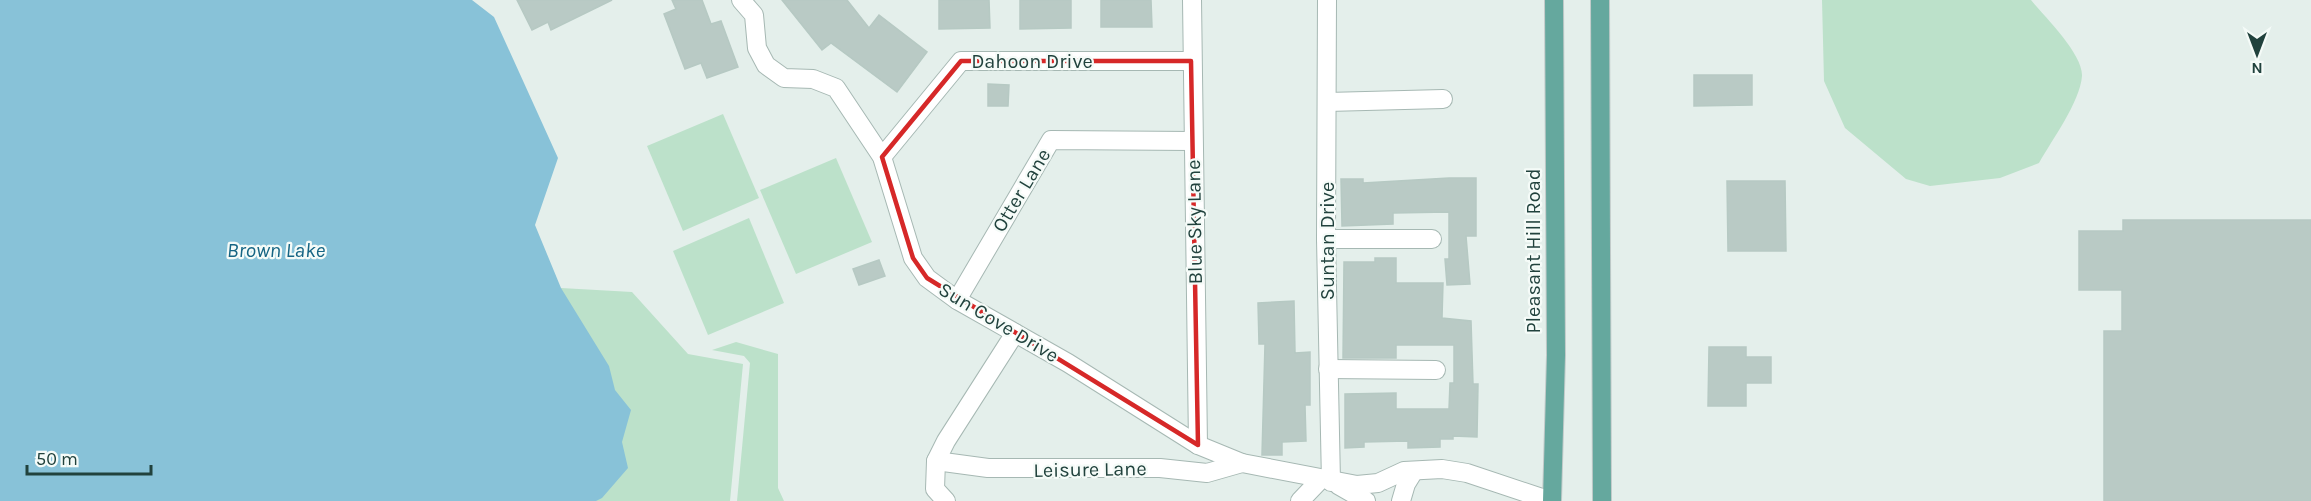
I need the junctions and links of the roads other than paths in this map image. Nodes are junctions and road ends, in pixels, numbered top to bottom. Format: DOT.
graph roads {
  1 [pos="741,0"];
  2 [pos="1192,0"];
  3 [pos="1327,0"];
  4 [pos="1554,0"];
  5 [pos="1600,0"];
  6 [pos="1191,61"];
  7 [pos="1443,99"];
  8 [pos="1327,102"];
  9 [pos="1192,141"];
  10 [pos="882,157"];
  11 [pos="1326,238"];
  12 [pos="1432,239"];
  13 [pos="957,300"];
  14 [pos="1015,333"];
  15 [pos="1328,369"];
  16 [pos="1436,370"];
  17 [pos="1198,445"];
  18 [pos="936,462"];
  19 [pos="1242,463"];
  20 [pos="1414,471"];
  21 [pos="1326,480"];
  22 [pos="946,501"];
  23 [pos="1300,501"];
  24 [pos="1366,501"];
  25 [pos="1401,501"];
  26 [pos="1551,501"];
  27 [pos="1602,501"];
  1 -- 10 [label="street, Sun Cove Drive"];
  2 -- 6 [label="street, Blue Sky Lane"];
  3 -- 8 [label="street, Suntan Drive"];
  4 -- 26 [label="main road, Pleasant Hill Road"];
  5 -- 27 [label="main road"];
  6 -- 9 [label="street, Blue Sky Lane"];
  6 -- 10 [label="street, Dahoon Drive"];
  7 -- 8 [label="street"];
  8 -- 11 [label="street, Suntan Drive"];
  9 -- 13 [label="street, Otter Lane"];
  9 -- 17 [label="street, Blue Sky Lane"];
  10 -- 13 [label="street, Sun Cove Drive"];
  11 -- 12 [label="street"];
  11 -- 15 [label="street, Suntan Drive"];
  13 -- 14 [label="street, Sun Cove Drive"];
  14 -- 17 [label="street, Sun Cove Drive"];
  14 -- 18 [label="street"];
  15 -- 16 [label="street"];
  15 -- 21 [label="street, Suntan Drive"];
  17 -- 19 [label="street, Sun Cove Drive"];
  18 -- 19 [label="street, Leisure Lane"];
  18 -- 22 [label="street"];
  19 -- 21 [label="street, Sun Cove Drive"];
  20 -- 21 [label="street, Sun Cove Drive"];
  20 -- 25 [label="street"];
  20 -- 26 [label="street, Sun Cove Drive"];
  21 -- 23 [label="street"];
  21 -- 24 [label="street, Sun Cove Drive"];
}
